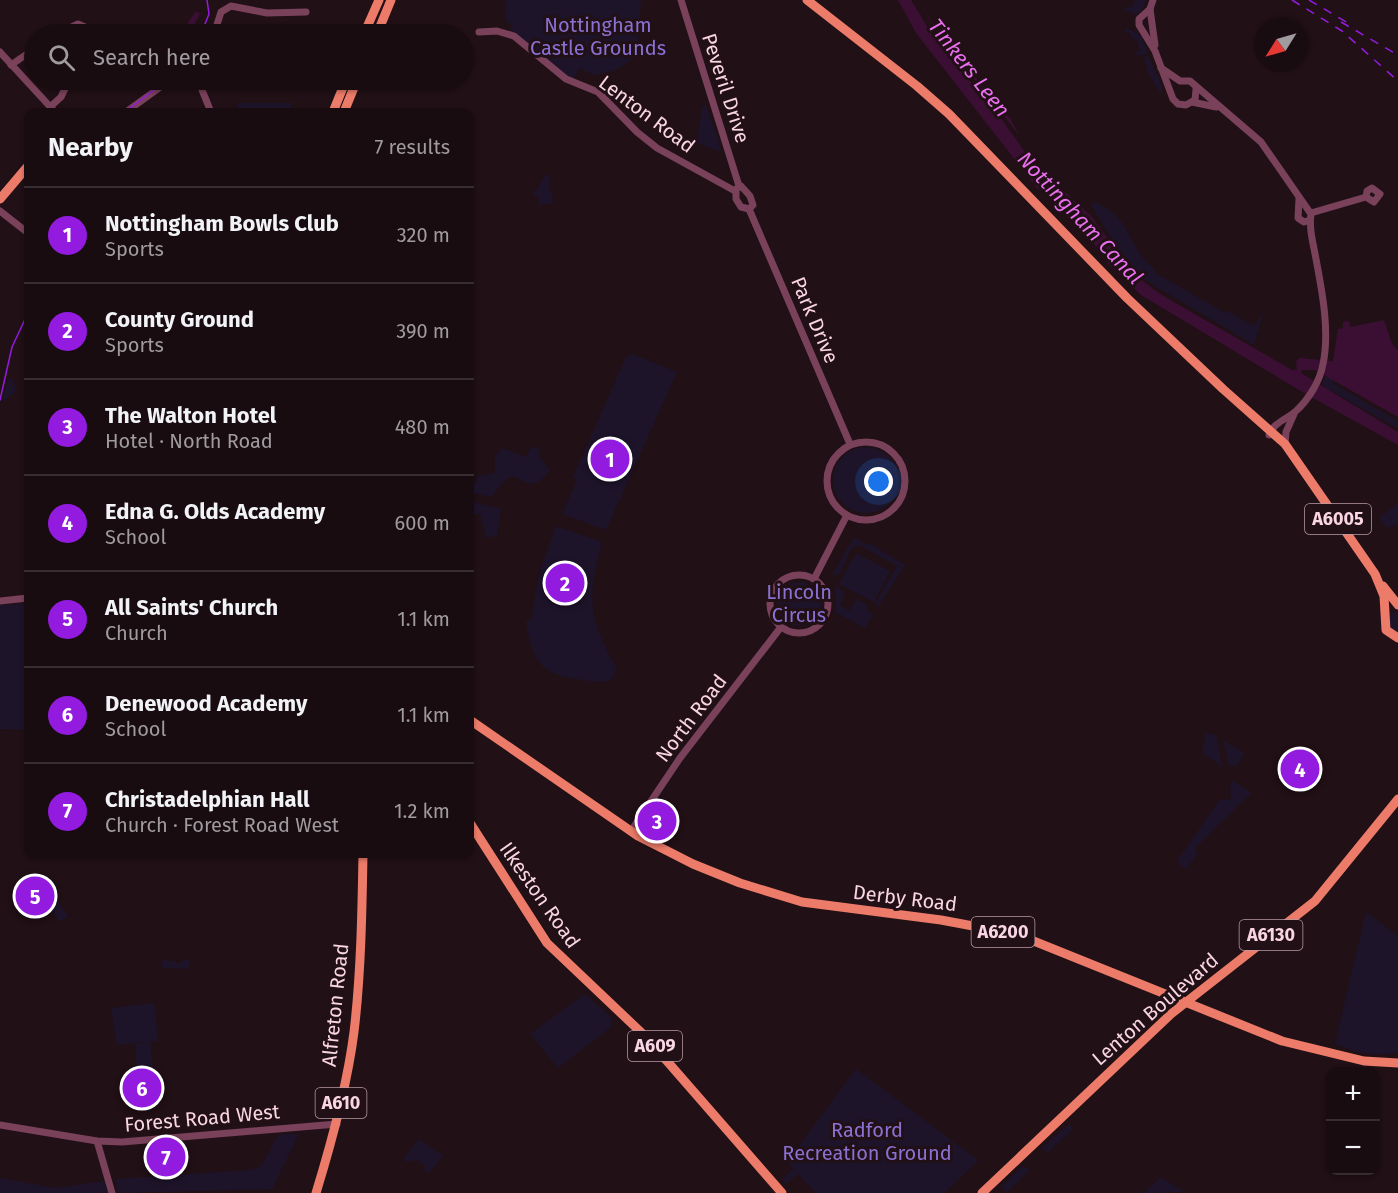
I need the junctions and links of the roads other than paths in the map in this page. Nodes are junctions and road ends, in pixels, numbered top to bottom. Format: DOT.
graph roads {
  1 [pos="379,0"];
  2 [pos="391,0"];
  3 [pos="681,0"];
  4 [pos="807,0"];
  5 [pos="1153,0"];
  6 [pos="1150,9"];
  7 [pos="306,12"];
  8 [pos="1143,16"];
  9 [pos="1151,22"];
  10 [pos="217,24"];
  11 [pos="369,24"];
  12 [pos="381,24"];
  13 [pos="1143,29"];
  14 [pos="479,32"];
  15 [pos="1155,51"];
  16 [pos="0,52"];
  17 [pos="24,56"];
  18 [pos="11,65"];
  19 [pos="1161,68"];
  20 [pos="24,79"];
  21 [pos="1180,81"];
  22 [pos="1196,89"];
  23 [pos="34,90"];
  24 [pos="64,90"];
  25 [pos="156,90"];
  26 [pos="204,90"];
  27 [pos="342,90"];
  28 [pos="353,90"];
  29 [pos="1172,90"];
  30 [pos="1192,102"];
  31 [pos="1218,107"];
  32 [pos="50,108"];
  33 [pos="54,108"];
  34 [pos="132,108"];
  35 [pos="210,108"];
  36 [pos="335,108"];
  37 [pos="346,108"];
  38 [pos="24,171"];
  39 [pos="13,184"];
  40 [pos="737,189"];
  41 [pos="0,191"];
  42 [pos="1366,196"];
  43 [pos="0,199"];
  44 [pos="1299,199"];
  45 [pos="749,209"];
  46 [pos="0,211"];
  47 [pos="1299,211"];
  48 [pos="1308,216"];
  49 [pos="24,230"];
  50 [pos="1298,409"];
  51 [pos="1270,433"];
  52 [pos="850,444"];
  53 [pos="1285,444"];
  54 [pos="1299,463"];
  55 [pos="847,515"];
  56 [pos="1376,577"];
  57 [pos="814,579"];
  58 [pos="24,598"];
  59 [pos="0,601"];
  60 [pos="1398,606"];
  61 [pos="1384,618"];
  62 [pos="781,627"];
  63 [pos="1398,638"];
  64 [pos="474,723"];
  65 [pos="1398,799"];
  66 [pos="474,829"];
  67 [pos="631,831"];
  68 [pos="363,858"];
  69 [pos="1187,1001"];
  70 [pos="1398,1063"];
  71 [pos="337,1124"];
  72 [pos="0,1125"];
  73 [pos="97,1142"];
  74 [pos="112,1193"];
  75 [pos="316,1193"];
  76 [pos="782,1193"];
  77 [pos="982,1193"];
  1 -- 11 [label="main road"];
  2 -- 12 [label="main road"];
  3 -- 40 [label="street, Peveril Drive"];
  4 -- 51 [label="main road, A6005"];
  5 -- 6 [label="street"];
  6 -- 8 [label="street"];
  6 -- 9 [label="street"];
  7 -- 10 [label="street"];
  8 -- 9 [label="street"];
  8 -- 13 [label="street"];
  9 -- 13 [label="street"];
  9 -- 15 [label="street"];
  13 -- 15 [label="street"];
  14 -- 40 [label="street, Lenton Road"];
  15 -- 19 [label="street"];
  16 -- 18 [label="street"];
  17 -- 18 [label="street"];
  18 -- 20 [label="street"];
  19 -- 21 [label="street"];
  19 -- 29 [label="street"];
  21 -- 22 [label="street"];
  21 -- 29 [label="street"];
  22 -- 30 [label="street"];
  22 -- 31 [label="street"];
  23 -- 32 [label="street"];
  24 -- 33 [label="street"];
  25 -- 34 [label="street"];
  26 -- 35 [label="street"];
  27 -- 36 [label="main road"];
  28 -- 37 [label="main road"];
  29 -- 30 [label="street"];
  30 -- 31 [label="street"];
  31 -- 44 [label="street"];
  38 -- 39 [label="main road"];
  39 -- 41 [label="main road"];
  39 -- 43 [label="main road"];
  40 -- 45 [label="street, Lenton Road"];
  40 -- 45 [label="street"];
  42 -- 48 [label="street"];
  44 -- 47 [label="street"];
  44 -- 48 [label="street"];
  45 -- 52 [label="street, Park Drive"];
  46 -- 49 [label="street"];
  47 -- 48 [label="street"];
  47 -- 48 [label="street"];
  48 -- 50 [label="street"];
  50 -- 51 [label="street"];
  50 -- 53 [label="street"];
  51 -- 53 [label="main road, A6005"];
  51 -- 54 [label="main road, A6005"];
  52 -- 55 [label="street"];
  52 -- 55 [label="street"];
  53 -- 54 [label="main road, A6005"];
  54 -- 56 [label="main road, A6005"];
  55 -- 57 [label="street"];
  56 -- 60 [label="main road"];
  56 -- 61 [label="main road"];
  57 -- 62 [label="street"];
  57 -- 62 [label="street"];
  58 -- 59 [label="street"];
  60 -- 61 [label="main road"];
  61 -- 63 [label="main road"];
  62 -- 67 [label="street, North Road"];
  64 -- 67 [label="main road, Derby Road / A6200"];
  65 -- 69 [label="main road, Lenton Boulevard / A6130"];
  66 -- 76 [label="main road, Ilkeston Road / A609"];
  67 -- 69 [label="main road, Derby Road / A6200"];
  68 -- 71 [label="main road, Alfreton Road / A610"];
  69 -- 70 [label="main road, Derby Road / A6200"];
  69 -- 77 [label="main road, Lenton Boulevard / A6130"];
  71 -- 73 [label="street, Forest Road West"];
  71 -- 75 [label="main road, Alfreton Road / A610"];
  72 -- 73 [label="street, Forest Road West"];
  73 -- 74 [label="street"];
}
